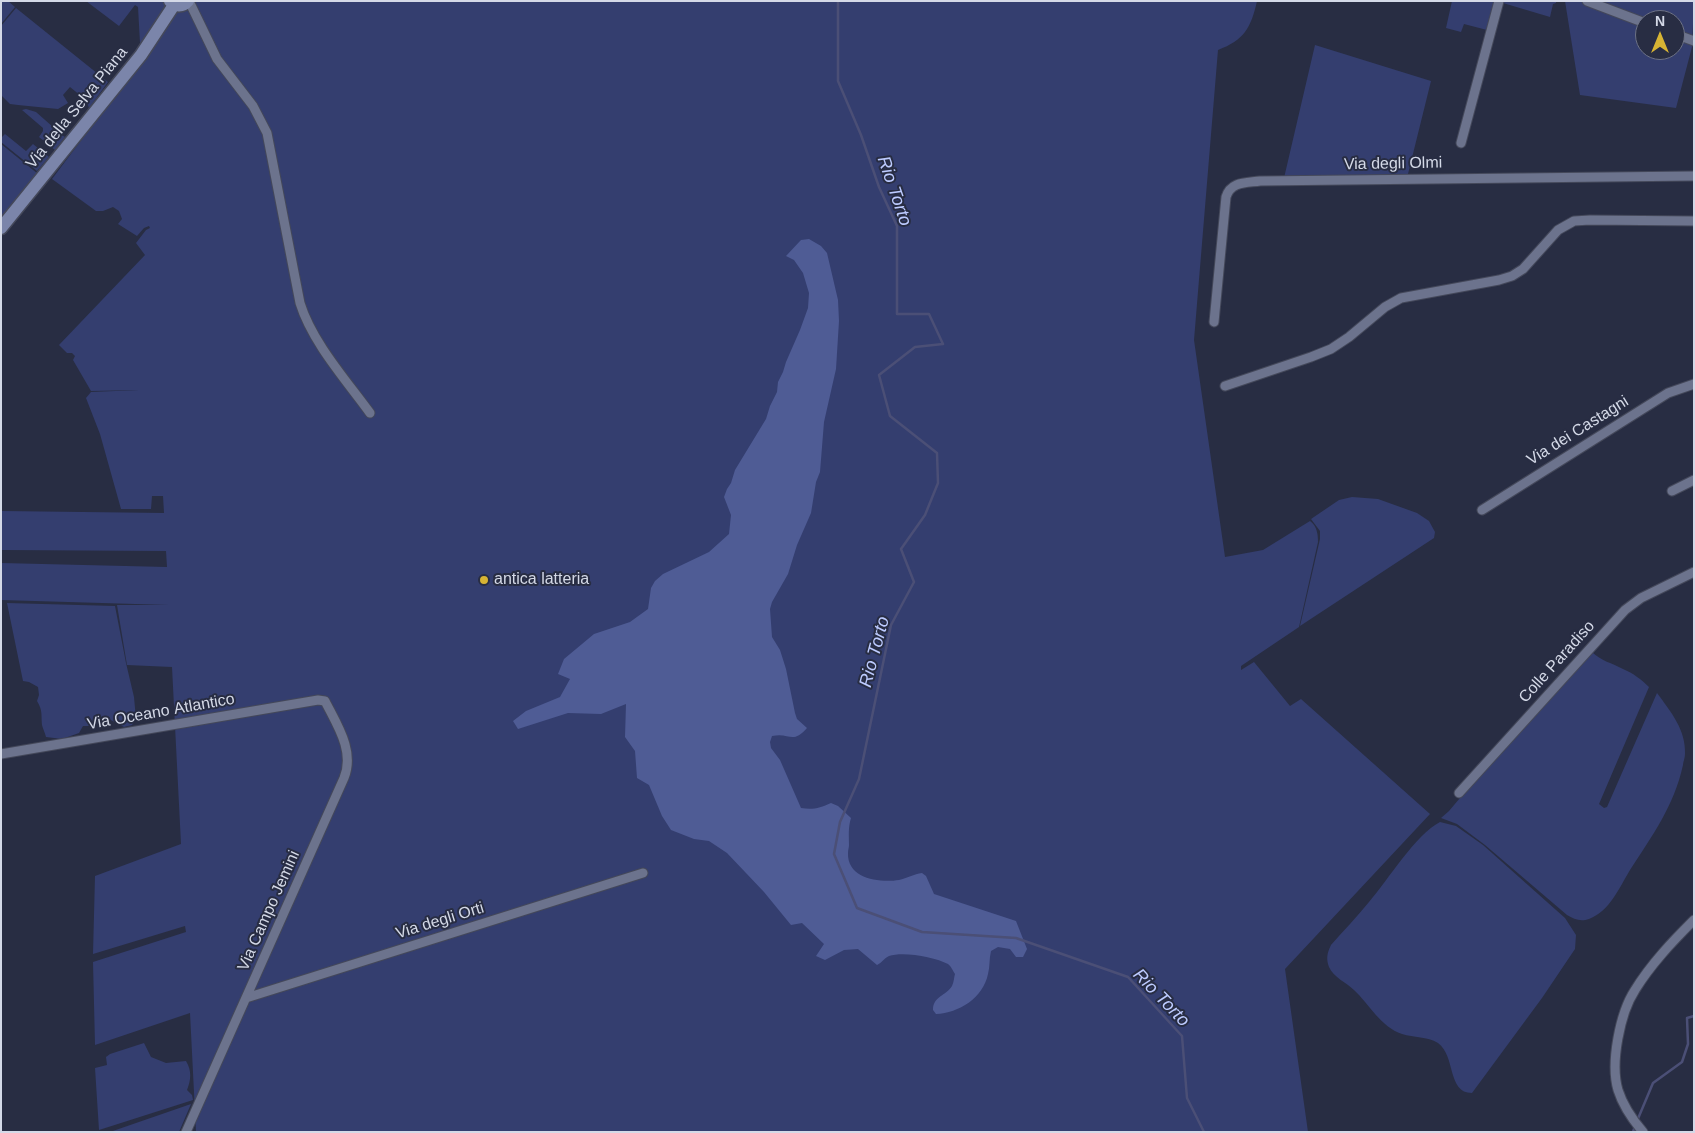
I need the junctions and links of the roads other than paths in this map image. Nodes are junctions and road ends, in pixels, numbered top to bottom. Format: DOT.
graph roads {
  1 [pos="188,1"];
  2 [pos="1499,1"];
  3 [pos="1587,1"];
  4 [pos="172,3"];
  5 [pos="1635,19"];
  6 [pos="1461,143"];
  7 [pos="1694,176"];
  8 [pos="1694,221"];
  9 [pos="1,228"];
  10 [pos="1214,322"];
  11 [pos="1694,384"];
  12 [pos="1225,386"];
  13 [pos="370,413"];
  14 [pos="1694,480"];
  15 [pos="1672,491"];
  16 [pos="1482,510"];
  17 [pos="1694,572"];
  18 [pos="324,701"];
  19 [pos="1,754"];
  20 [pos="1459,793"];
  21 [pos="643,873"];
  22 [pos="1694,920"];
  23 [pos="246,998"];
  24 [pos="186,1132"];
  25 [pos="1643,1132"];
  1 -- 4 [label="street"];
  1 -- 13 [label="street"];
  2 -- 6 [label="street"];
  3 -- 5 [label="street"];
  4 -- 9 [label="street, Via della Selva Piana"];
  7 -- 10 [label="street, Via degli Olmi"];
  8 -- 12 [label="street"];
  11 -- 16 [label="street, Via dei Castagni"];
  14 -- 15 [label="street"];
  17 -- 20 [label="street, Colle Paradiso"];
  18 -- 19 [label="street, Via Oceano Atlantico"];
  18 -- 23 [label="street, Via Campo Jemini"];
  21 -- 23 [label="street, Via degli Orti"];
  22 -- 25 [label="street"];
  23 -- 24 [label="street, Via Campo Jemini"];
}
